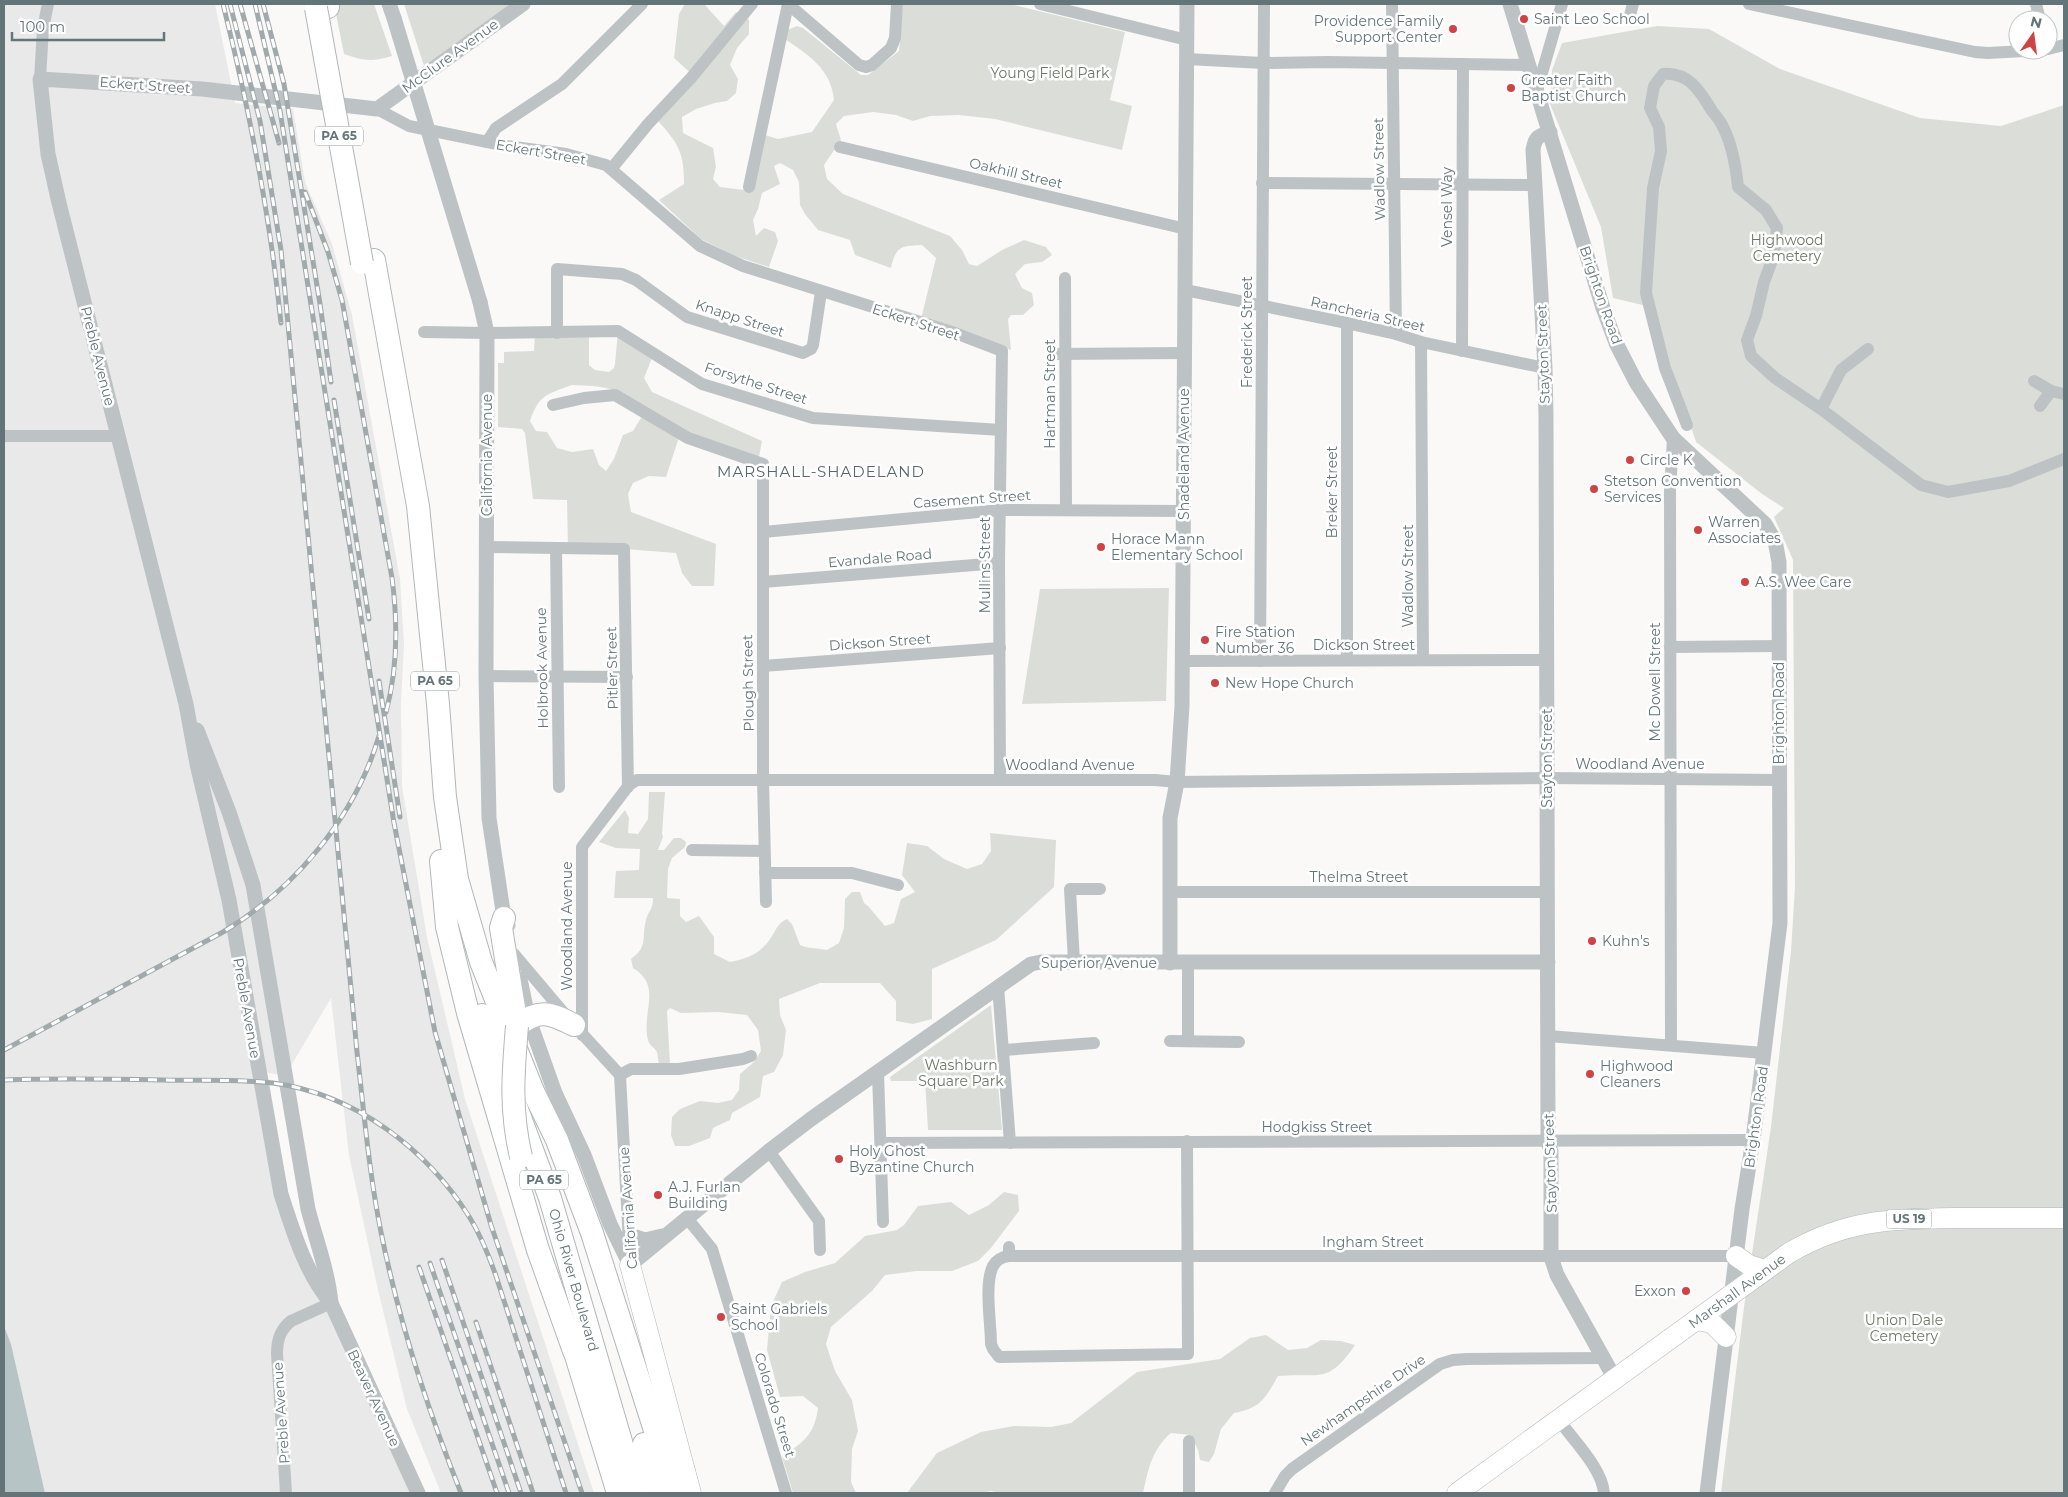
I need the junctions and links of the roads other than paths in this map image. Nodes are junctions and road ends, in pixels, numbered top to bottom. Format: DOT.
graph roads {
  1 [pos="48,4"];
  2 [pos="390,4"];
  3 [pos="642,4"];
  4 [pos="752,4"];
  5 [pos="788,4"];
  6 [pos="897,4"];
  7 [pos="1040,4"];
  8 [pos="1187,4"];
  9 [pos="1264,4"];
  10 [pos="1392,4"];
  11 [pos="1510,4"];
  12 [pos="1562,4"];
  13 [pos="1749,4"];
  14 [pos="322,6"];
  15 [pos="518,6"];
  16 [pos="1187,40"];
  17 [pos="2008,52"];
  18 [pos="1187,59"];
  19 [pos="1263,63"];
  20 [pos="1393,63"];
  21 [pos="1463,64"];
  22 [pos="1529,65"];
  23 [pos="40,79"];
  24 [pos="1537,90"];
  25 [pos="377,109"];
  26 [pos="1550,132"];
  27 [pos="486,142"];
  28 [pos="840,147"];
  29 [pos="612,168"];
  30 [pos="1262,183"];
  31 [pos="1394,184"];
  32 [pos="1462,184"];
  33 [pos="1536,185"];
  34 [pos="749,187"];
  35 [pos="1186,228"];
  36 [pos="368,262"];
  37 [pos="1065,278"];
  38 [pos="1185,290"];
  39 [pos="821,292"];
  40 [pos="1263,306"];
  41 [pos="1346,323"];
  42 [pos="424,332"];
  43 [pos="486,333"];
  44 [pos="556,333"];
  45 [pos="1396,334"];
  46 [pos="1421,342"];
  47 [pos="1868,350"];
  48 [pos="1002,351"];
  49 [pos="1462,351"];
  50 [pos="1185,353"];
  51 [pos="1060,354"];
  52 [pos="1545,368"];
  53 [pos="2034,381"];
  54 [pos="2051,391"];
  55 [pos="2064,394"];
  56 [pos="553,405"];
  57 [pos="2040,406"];
  58 [pos="1821,409"];
  59 [pos="1687,425"];
  60 [pos="1001,430"];
  61 [pos="4,436"];
  62 [pos="118,436"];
  63 [pos="1673,438"];
  64 [pos="2064,459"];
  65 [pos="1000,510"];
  66 [pos="1066,510"];
  67 [pos="1183,511"];
  68 [pos="763,532"];
  69 [pos="487,547"];
  70 [pos="556,548"];
  71 [pos="999,563"];
  72 [pos="763,582"];
  73 [pos="1779,646"];
  74 [pos="1670,647"];
  75 [pos="1000,648"];
  76 [pos="1347,660"];
  77 [pos="1423,660"];
  78 [pos="1546,660"];
  79 [pos="1182,661"];
  80 [pos="1260,661"];
  81 [pos="763,666"];
  82 [pos="486,676"];
  83 [pos="556,676"];
  84 [pos="627,678"];
  85 [pos="186,704"];
  86 [pos="1547,778"];
  87 [pos="763,779"];
  88 [pos="1670,779"];
  89 [pos="1000,780"];
  90 [pos="1779,780"];
  91 [pos="1177,782"];
  92 [pos="628,786"];
  93 [pos="559,787"];
  94 [pos="692,850"];
  95 [pos="764,851"];
  96 [pos="442,870"];
  97 [pos="765,873"];
  98 [pos="253,885"];
  99 [pos="898,885"];
  100 [pos="1100,889"];
  101 [pos="1170,892"];
  102 [pos="1548,892"];
  103 [pos="228,893"];
  104 [pos="766,902"];
  105 [pos="504,918"];
  106 [pos="514,954"];
  107 [pos="1074,962"];
  108 [pos="1548,962"];
  109 [pos="1170,963"];
  110 [pos="1188,963"];
  111 [pos="998,986"];
  112 [pos="273,1007"];
  113 [pos="248,1012"];
  114 [pos="521,1021"];
  115 [pos="578,1030"];
  116 [pos="1548,1036"];
  117 [pos="1170,1041"];
  118 [pos="1188,1041"];
  119 [pos="1239,1042"];
  120 [pos="1094,1043"];
  121 [pos="1671,1045"];
  122 [pos="1004,1050"];
  123 [pos="1764,1053"];
  124 [pos="751,1056"];
  125 [pos="878,1073"];
  126 [pos="620,1075"];
  127 [pos="533,1091"];
  128 [pos="289,1097"];
  129 [pos="263,1102"];
  130 [pos="1753,1140"];
  131 [pos="1187,1142"];
  132 [pos="1548,1142"];
  133 [pos="881,1143"];
  134 [pos="1010,1143"];
  135 [pos="769,1151"];
  136 [pos="687,1218"];
  137 [pos="2064,1218"];
  138 [pos="883,1222"];
  139 [pos="629,1235"];
  140 [pos="666,1235"];
  141 [pos="820,1250"];
  142 [pos="1187,1256"];
  143 [pos="1552,1256"];
  144 [pos="1736,1256"];
  145 [pos="630,1265"];
  146 [pos="1766,1270"];
  147 [pos="1732,1295"];
  148 [pos="330,1303"];
  149 [pos="1696,1320"];
  150 [pos="1726,1337"];
  151 [pos="574,1351"];
  152 [pos="1604,1358"];
  153 [pos="1615,1379"];
  154 [pos="1559,1420"];
  155 [pos="1189,1441"];
  156 [pos="286,1493"];
  157 [pos="418,1493"];
  158 [pos="618,1493"];
  159 [pos="636,1493"];
  160 [pos="658,1493"];
  161 [pos="675,1493"];
  162 [pos="691,1493"];
  163 [pos="786,1493"];
  164 [pos="1189,1493"];
  165 [pos="1275,1493"];
  166 [pos="1457,1493"];
  167 [pos="1604,1493"];
  168 [pos="1707,1493"];
  1 -- 23 [label="street, Preble Avenue"];
  2 -- 43 [label="street, California Avenue, bridge"];
  3 -- 27 [label="street"];
  4 -- 29 [label="street"];
  5 -- 6 [label="street"];
  5 -- 34 [label="street"];
  7 -- 16 [label="street"];
  8 -- 16 [label="street, Shadeland Avenue"];
  9 -- 19 [label="street, Frederick Street"];
  10 -- 20 [label="street, Wadlow Street"];
  11 -- 22 [label="street, Brighton Road"];
  12 -- 24 [label="street"];
  13 -- 17 [label="street"];
  14 -- 36 [label="highway, PA 65, bridge"];
  15 -- 25 [label="street, McClure Avenue"];
  16 -- 18 [label="street, Shadeland Avenue"];
  18 -- 19 [label="street"];
  18 -- 35 [label="street, Shadeland Avenue"];
  19 -- 20 [label="street"];
  19 -- 30 [label="street, Frederick Street"];
  20 -- 21 [label="street"];
  20 -- 31 [label="street, Wadlow Street"];
  21 -- 22 [label="street"];
  21 -- 32 [label="street, Vensel Way"];
  22 -- 24 [label="street, Brighton Road"];
  23 -- 25 [label="street, Eckert Street"];
  23 -- 62 [label="street, Preble Avenue"];
  24 -- 26 [label="street, Brighton Road"];
  25 -- 27 [label="street, Eckert Street"];
  26 -- 33 [label="street, Stayton Street"];
  26 -- 63 [label="street, Brighton Road"];
  27 -- 29 [label="street, Eckert Street"];
  28 -- 35 [label="street, Oakhill Street"];
  29 -- 39 [label="street, Eckert Street"];
  30 -- 31 [label="street"];
  30 -- 40 [label="street, Frederick Street"];
  31 -- 32 [label="street"];
  31 -- 45 [label="street, Wadlow Street"];
  32 -- 33 [label="street"];
  32 -- 49 [label="street, Vensel Way"];
  33 -- 52 [label="street, Stayton Street"];
  35 -- 38 [label="street, Shadeland Avenue"];
  36 -- 96 [label="highway, PA 65"];
  36 -- 127 [label="highway, PA 65"];
  37 -- 51 [label="street, Hartman Street"];
  38 -- 40 [label="street, Rancheria Street"];
  38 -- 50 [label="street, Shadeland Avenue"];
  39 -- 44 [label="street, Knapp Street"];
  39 -- 48 [label="street, Eckert Street"];
  40 -- 41 [label="street, Rancheria Street"];
  40 -- 80 [label="street, Frederick Street"];
  41 -- 45 [label="street, Rancheria Street"];
  41 -- 76 [label="street, Breker Street"];
  42 -- 43 [label="street, Forsythe Street"];
  43 -- 44 [label="street, Forsythe Street"];
  43 -- 69 [label="street, California Avenue"];
  44 -- 60 [label="street, Forsythe Street"];
  45 -- 46 [label="street, Rancheria Street"];
  46 -- 49 [label="street, Rancheria Street"];
  46 -- 77 [label="street, Wadlow Street"];
  47 -- 58 [label="street"];
  48 -- 60 [label="street, Mullins Street"];
  49 -- 52 [label="street, Rancheria Street"];
  50 -- 51 [label="street"];
  50 -- 67 [label="street, Shadeland Avenue"];
  51 -- 66 [label="street, Hartman Street"];
  52 -- 78 [label="street, Stayton Street"];
  53 -- 54 [label="street"];
  54 -- 55 [label="street"];
  54 -- 57 [label="street"];
  56 -- 68 [label="street, Plough Street"];
  58 -- 59 [label="street"];
  58 -- 64 [label="street"];
  60 -- 65 [label="street, Mullins Street"];
  61 -- 62 [label="street"];
  62 -- 85 [label="street, Preble Avenue"];
  63 -- 73 [label="street, Brighton Road"];
  63 -- 74 [label="street, Mc Dowell Street"];
  65 -- 66 [label="street, Casement Street"];
  65 -- 68 [label="street, Casement Street"];
  65 -- 71 [label="street, Mullins Street"];
  66 -- 67 [label="street, Casement Street"];
  67 -- 79 [label="street, Shadeland Avenue"];
  68 -- 72 [label="street, Plough Street"];
  69 -- 70 [label="street"];
  69 -- 82 [label="street, California Avenue"];
  70 -- 83 [label="street, Holbrook Avenue"];
  70 -- 84 [label="street, Pitler Street"];
  71 -- 72 [label="street, Evandale Road"];
  71 -- 75 [label="street, Mullins Street"];
  72 -- 81 [label="street, Plough Street"];
  73 -- 74 [label="street"];
  73 -- 90 [label="street, Brighton Road"];
  74 -- 88 [label="street, Mc Dowell Street"];
  75 -- 81 [label="street, Dickson Street"];
  75 -- 89 [label="street, Mullins Street"];
  76 -- 77 [label="street, Dickson Street"];
  76 -- 80 [label="street, Dickson Street"];
  77 -- 78 [label="street, Dickson Street"];
  78 -- 86 [label="street, Stayton Street"];
  79 -- 80 [label="street, Dickson Street"];
  79 -- 91 [label="street, Shadeland Avenue"];
  81 -- 87 [label="street, Plough Street"];
  82 -- 83 [label="street"];
  82 -- 105 [label="street, California Avenue"];
  83 -- 84 [label="street"];
  83 -- 93 [label="street, Holbrook Avenue"];
  84 -- 92 [label="street, Pitler Street"];
  85 -- 98 [label="street, Preble Avenue"];
  85 -- 103 [label="street, Preble Avenue"];
  86 -- 88 [label="street, Woodland Avenue"];
  86 -- 91 [label="street, Woodland Avenue"];
  86 -- 102 [label="street, Stayton Street"];
  87 -- 89 [label="street, Woodland Avenue"];
  87 -- 92 [label="street, Woodland Avenue"];
  87 -- 95 [label="street, Plough Street"];
  88 -- 90 [label="street, Woodland Avenue"];
  88 -- 121 [label="street, Mc Dowell Street"];
  89 -- 91 [label="street, Woodland Avenue"];
  90 -- 123 [label="street, Brighton Road"];
  91 -- 101 [label="street, Shadeland Avenue"];
  92 -- 115 [label="street, Woodland Avenue"];
  94 -- 95 [label="street"];
  95 -- 97 [label="street, Plough Street"];
  96 -- 151 [label="highway"];
  96 -- 159 [label="highway, Ohio River Boulevard / PA 65"];
  97 -- 99 [label="street"];
  97 -- 104 [label="street, Plough Street"];
  98 -- 103 [label="street"];
  98 -- 112 [label="street, Preble Avenue"];
  100 -- 107 [label="street"];
  101 -- 102 [label="street, Thelma Street"];
  101 -- 109 [label="street, Shadeland Avenue"];
  102 -- 108 [label="street, Stayton Street"];
  103 -- 113 [label="street, Preble Avenue"];
  105 -- 106 [label="street, California Avenue"];
  105 -- 114 [label="highway"];
  106 -- 114 [label="street, California Avenue"];
  106 -- 115 [label="street"];
  107 -- 109 [label="street, Superior Avenue"];
  107 -- 111 [label="street, Superior Avenue"];
  108 -- 110 [label="street, Superior Avenue"];
  108 -- 116 [label="street, Stayton Street"];
  109 -- 110 [label="street, Superior Avenue"];
  110 -- 118 [label="street"];
  111 -- 122 [label="street"];
  111 -- 125 [label="street, Superior Avenue"];
  112 -- 113 [label="street"];
  112 -- 128 [label="street, Preble Avenue"];
  113 -- 129 [label="street, Preble Avenue"];
  114 -- 115 [label="highway"];
  114 -- 145 [label="street, California Avenue"];
  114 -- 151 [label="highway, bridge"];
  115 -- 126 [label="street"];
  116 -- 121 [label="street"];
  116 -- 132 [label="street, Stayton Street"];
  117 -- 118 [label="street"];
  118 -- 119 [label="street"];
  120 -- 122 [label="street"];
  121 -- 123 [label="street"];
  122 -- 134 [label="street"];
  123 -- 130 [label="street, Brighton Road"];
  124 -- 126 [label="street"];
  125 -- 133 [label="street"];
  125 -- 135 [label="street, Superior Avenue"];
  126 -- 139 [label="street, California Avenue"];
  127 -- 160 [label="highway, Ohio River Boulevard / PA 65"];
  127 -- 161 [label="highway"];
  128 -- 129 [label="street"];
  128 -- 148 [label="street, Preble Avenue"];
  129 -- 148 [label="street, Preble Avenue"];
  130 -- 132 [label="street, Hodgkiss Street"];
  130 -- 144 [label="street, Brighton Road"];
  131 -- 132 [label="street, Hodgkiss Street"];
  131 -- 134 [label="street, Hodgkiss Street"];
  131 -- 142 [label="street"];
  132 -- 143 [label="street, Stayton Street"];
  133 -- 134 [label="street, Hodgkiss Street"];
  133 -- 138 [label="street"];
  135 -- 136 [label="street, Superior Avenue"];
  135 -- 141 [label="street"];
  136 -- 140 [label="street, Superior Avenue"];
  136 -- 163 [label="street, Colorado Street"];
  137 -- 146 [label="main road, Marshall Avenue / US 19"];
  139 -- 140 [label="street"];
  139 -- 145 [label="street, California Avenue"];
  140 -- 145 [label="street, Superior Avenue"];
  142 -- 142 [label="street, Ingham Street"];
  142 -- 143 [label="street, Ingham Street"];
  143 -- 144 [label="street, Ingham Street"];
  143 -- 152 [label="street, Stayton Street"];
  144 -- 146 [label="main road"];
  144 -- 147 [label="street, Brighton Road"];
  145 -- 162 [label="main road, California Avenue"];
  146 -- 147 [label="main road, Marshall Avenue / US 19"];
  147 -- 149 [label="main road, Marshall Avenue / US 19"];
  147 -- 150 [label="street, Brighton Road"];
  148 -- 156 [label="street, Preble Avenue"];
  148 -- 157 [label="street, Beaver Avenue"];
  149 -- 150 [label="main road"];
  149 -- 153 [label="main road, Marshall Avenue / US 19"];
  150 -- 168 [label="street, Brighton Road"];
  151 -- 158 [label="highway"];
  152 -- 153 [label="street, Stayton Street"];
  152 -- 165 [label="street, Newhampshire Drive"];
  153 -- 154 [label="main road, Marshall Avenue / US 19"];
  154 -- 166 [label="main road, Marshall Avenue / US 19"];
  154 -- 167 [label="street"];
  155 -- 164 [label="street"];
}
